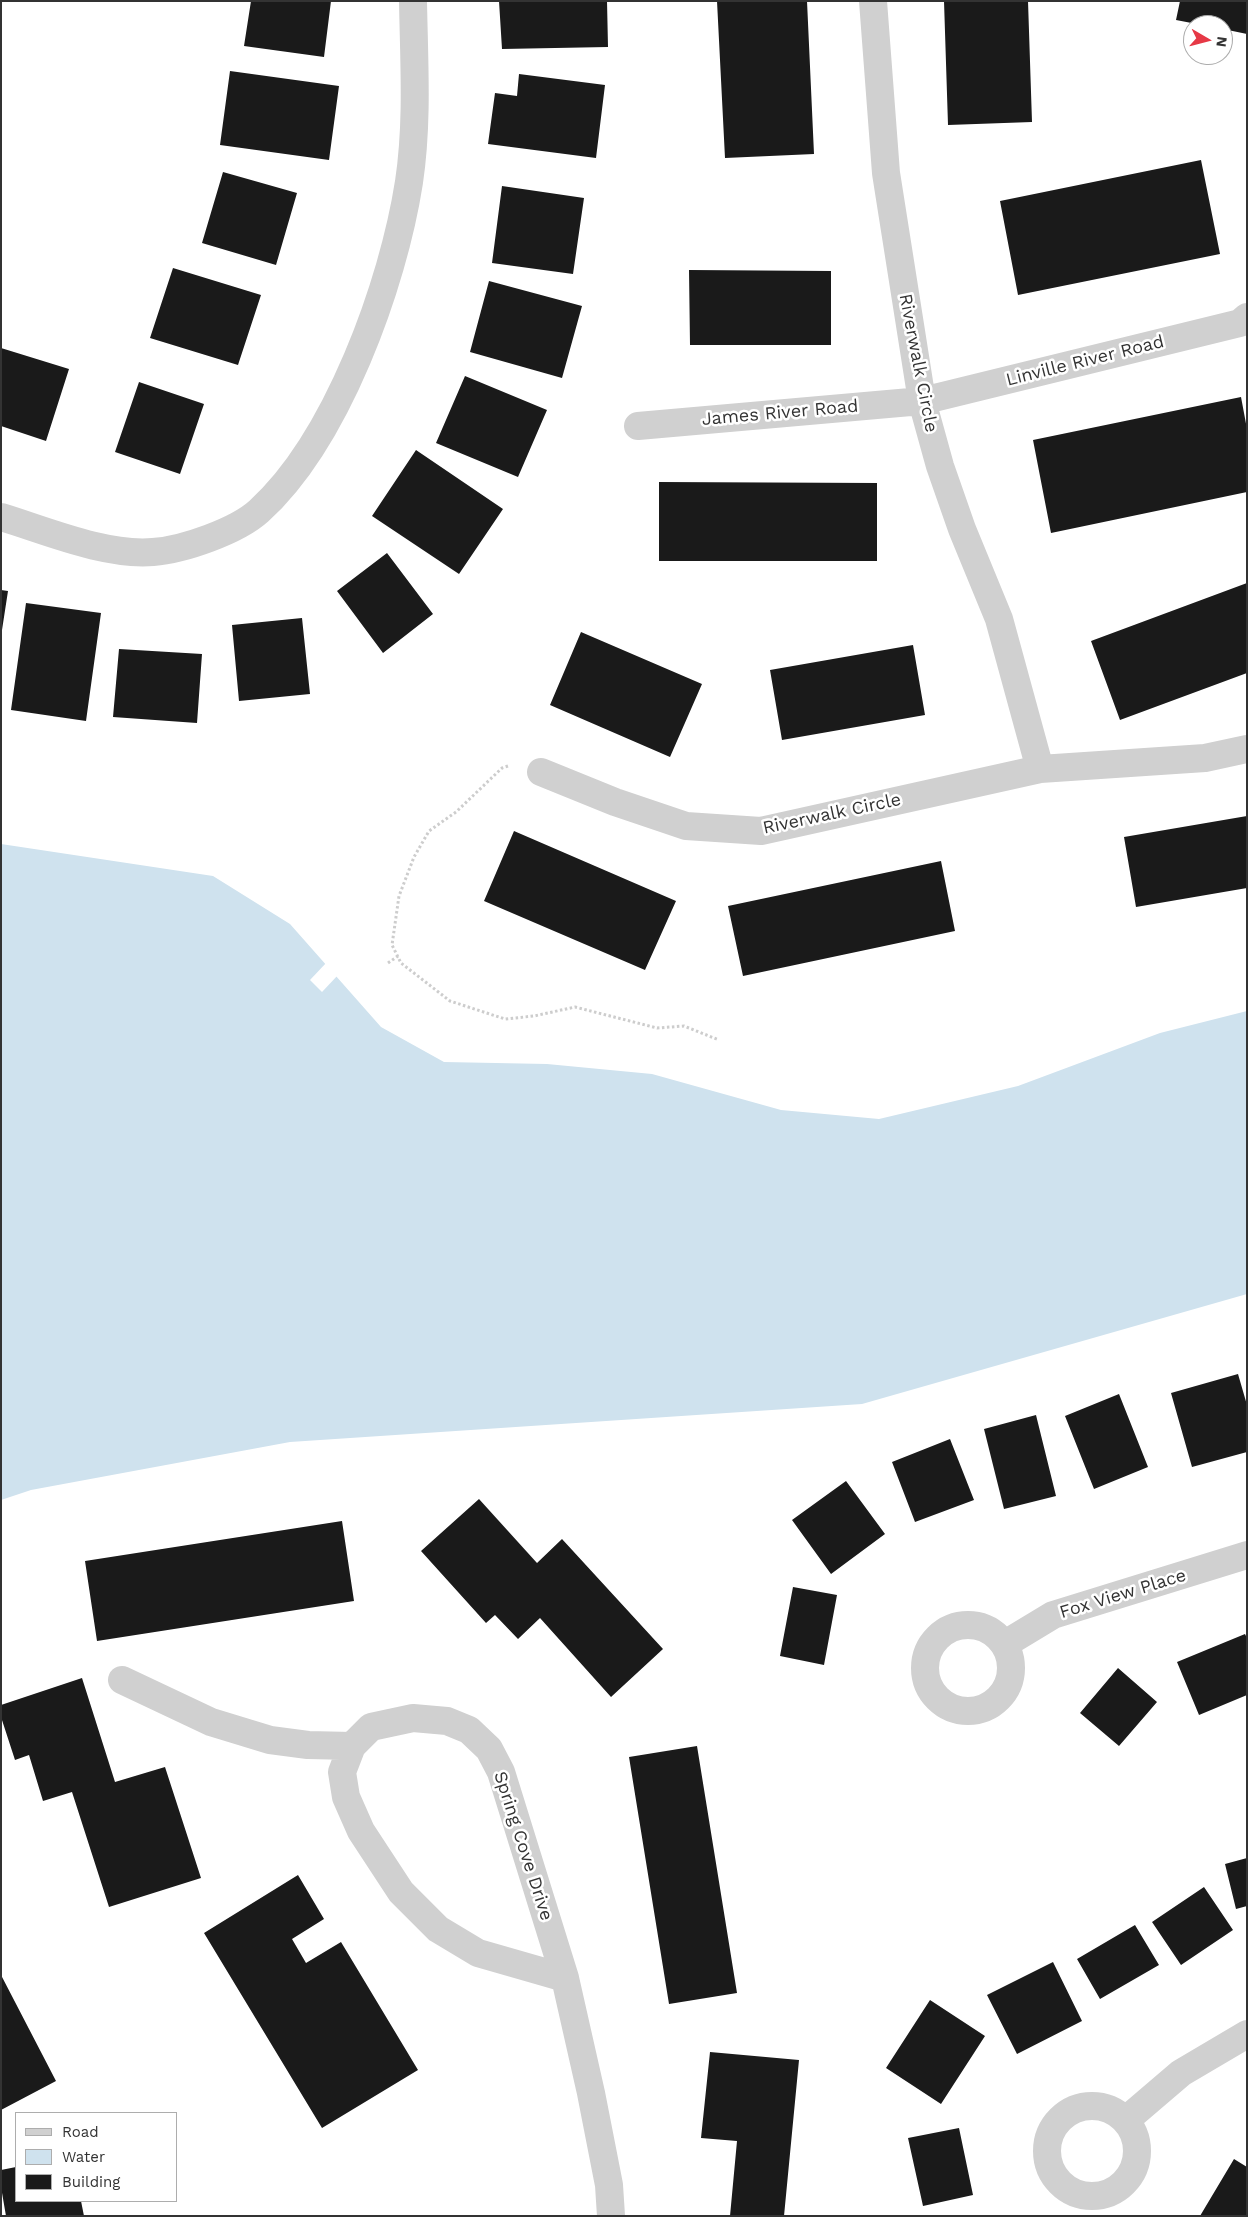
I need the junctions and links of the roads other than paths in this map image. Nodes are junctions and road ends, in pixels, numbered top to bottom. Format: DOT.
graph roads {
  1 [pos="413,1"];
  2 [pos="873,1"];
  3 [pos="1247,317"];
  4 [pos="922,401"];
  5 [pos="638,426"];
  6 [pos="1,517"];
  7 [pos="1247,749"];
  8 [pos="1040,769"];
  9 [pos="541,772"];
  10 [pos="1247,1556"];
  11 [pos="1005,1644"];
  12 [pos="122,1680"];
  13 [pos="352,1746"];
  14 [pos="564,1978"];
  15 [pos="1247,2034"];
  16 [pos="1126,2120"];
  17 [pos="610,2216"];
  1 -- 6 [label="street"];
  2 -- 4 [label="street, Riverwalk Circle"];
  3 -- 4 [label="street, Linville River Road"];
  4 -- 5 [label="street, James River Road"];
  4 -- 8 [label="street, Riverwalk Circle"];
  7 -- 8 [label="street, Riverwalk Circle"];
  8 -- 9 [label="street, Riverwalk Circle"];
  10 -- 11 [label="street, Fox View Place"];
  12 -- 13 [label="street"];
  13 -- 14 [label="street, Spring Cove Drive"];
  13 -- 14 [label="street, Spring Cove Drive"];
  14 -- 17 [label="street, Spring Cove Drive"];
  15 -- 16 [label="street"];
}
